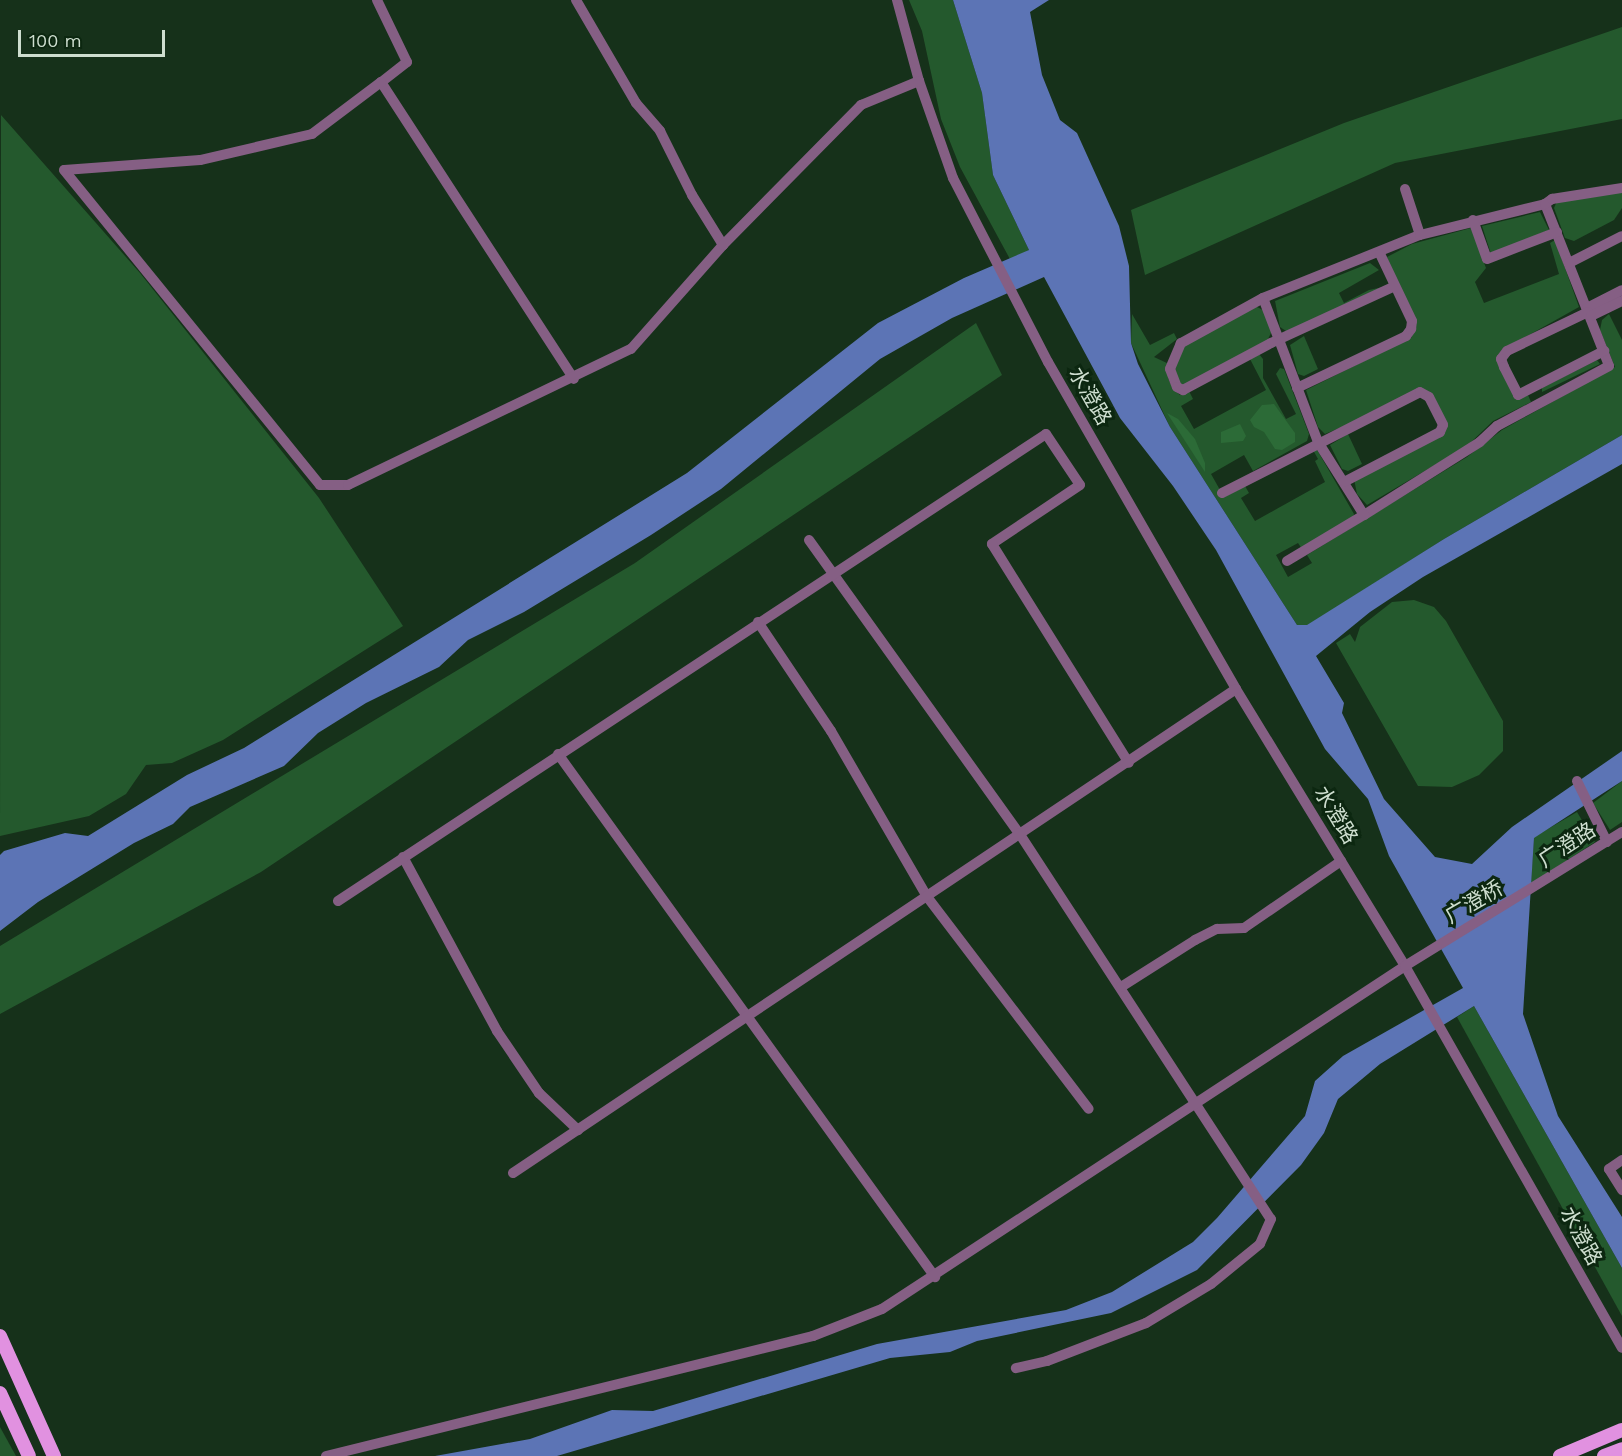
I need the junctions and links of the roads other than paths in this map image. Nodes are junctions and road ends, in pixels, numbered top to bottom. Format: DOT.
graph roads {
  1 [pos="377,0"];
  2 [pos="576,0"];
  3 [pos="897,0"];
  4 [pos="919,81"];
  5 [pos="381,82"];
  6 [pos="1622,188"];
  7 [pos="1405,189"];
  8 [pos="1545,204"];
  9 [pos="1473,220"];
  10 [pos="1557,232"];
  11 [pos="1420,235"];
  12 [pos="1622,236"];
  13 [pos="723,244"];
  14 [pos="1380,254"];
  15 [pos="1569,263"];
  16 [pos="1395,286"];
  17 [pos="1622,290"];
  18 [pos="1263,298"];
  19 [pos="1622,301"];
  20 [pos="1589,312"];
  21 [pos="1279,341"];
  22 [pos="1604,351"];
  23 [pos="574,379"];
  24 [pos="1534,387"];
  25 [pos="1297,388"];
  26 [pos="1541,402"];
  27 [pos="1318,442"];
  28 [pos="1344,482"];
  29 [pos="1222,493"];
  30 [pos="1364,515"];
  31 [pos="809,540"];
  32 [pos="1287,561"];
  33 [pos="831,573"];
  34 [pos="758,621"];
  35 [pos="1236,689"];
  36 [pos="558,754"];
  37 [pos="1129,763"];
  38 [pos="1577,781"];
  39 [pos="1622,832"];
  40 [pos="1020,833"];
  41 [pos="1608,842"];
  42 [pos="403,857"];
  43 [pos="1341,861"];
  44 [pos="1534,890"];
  45 [pos="928,898"];
  46 [pos="338,901"];
  47 [pos="1405,966"];
  48 [pos="1120,987"];
  49 [pos="747,1016"];
  50 [pos="1196,1102"];
  51 [pos="1089,1109"];
  52 [pos="578,1130"];
  53 [pos="1622,1160"];
  54 [pos="513,1173"];
  55 [pos="1622,1190"];
  56 [pos="935,1277"];
  57 [pos="0,1336"];
  58 [pos="1622,1348"];
  59 [pos="1016,1368"];
  60 [pos="0,1393"];
  61 [pos="1622,1430"];
  62 [pos="1622,1449"];
  63 [pos="29,1456"];
  64 [pos="54,1456"];
  65 [pos="326,1456"];
  66 [pos="1560,1456"];
  67 [pos="1604,1456"];
  1 -- 5 [label="street"];
  2 -- 13 [label="street"];
  3 -- 4 [label="street, 水澄路"];
  4 -- 13 [label="street"];
  4 -- 35 [label="street, 水澄路"];
  5 -- 23 [label="street"];
  5 -- 23 [label="street"];
  6 -- 8 [label="street"];
  7 -- 11 [label="street"];
  8 -- 9 [label="street"];
  8 -- 10 [label="street"];
  9 -- 10 [label="street"];
  9 -- 11 [label="street"];
  10 -- 15 [label="street"];
  11 -- 18 [label="street"];
  12 -- 15 [label="street"];
  13 -- 23 [label="street"];
  14 -- 16 [label="street"];
  15 -- 20 [label="street"];
  16 -- 21 [label="street"];
  16 -- 25 [label="street"];
  17 -- 20 [label="street"];
  18 -- 21 [label="street"];
  18 -- 21 [label="street"];
  19 -- 20 [label="street"];
  20 -- 22 [label="street"];
  20 -- 24 [label="street"];
  21 -- 25 [label="street"];
  22 -- 24 [label="street"];
  22 -- 26 [label="street"];
  24 -- 26 [label="street"];
  25 -- 27 [label="street"];
  26 -- 30 [label="street"];
  27 -- 28 [label="street"];
  27 -- 28 [label="street"];
  27 -- 29 [label="street"];
  28 -- 30 [label="street"];
  30 -- 32 [label="street"];
  31 -- 33 [label="street"];
  33 -- 34 [label="street"];
  33 -- 37 [label="street"];
  33 -- 40 [label="street"];
  34 -- 36 [label="street"];
  34 -- 45 [label="street"];
  35 -- 37 [label="street"];
  35 -- 43 [label="street, 水澄路"];
  36 -- 42 [label="street"];
  36 -- 49 [label="street"];
  37 -- 40 [label="street"];
  38 -- 41 [label="street"];
  39 -- 41 [label="street, 广澄路"];
  40 -- 45 [label="street"];
  40 -- 48 [label="street"];
  41 -- 44 [label="street, 广澄路"];
  42 -- 46 [label="street"];
  42 -- 52 [label="street"];
  43 -- 47 [label="street, 水澄路"];
  43 -- 48 [label="street"];
  44 -- 47 [label="street, 广澄桥"];
  45 -- 49 [label="street"];
  45 -- 51 [label="street"];
  47 -- 50 [label="street, 广澄桥"];
  47 -- 58 [label="street, 水澄路"];
  48 -- 50 [label="street"];
  49 -- 52 [label="street"];
  49 -- 56 [label="street"];
  50 -- 56 [label="street, 广澄桥"];
  50 -- 59 [label="street"];
  52 -- 54 [label="street"];
  53 -- 55 [label="street"];
  56 -- 65 [label="street, 广澄桥"];
  57 -- 64 [label="main road"];
  60 -- 63 [label="main road"];
  61 -- 66 [label="main road"];
  62 -- 67 [label="main road"];
}
